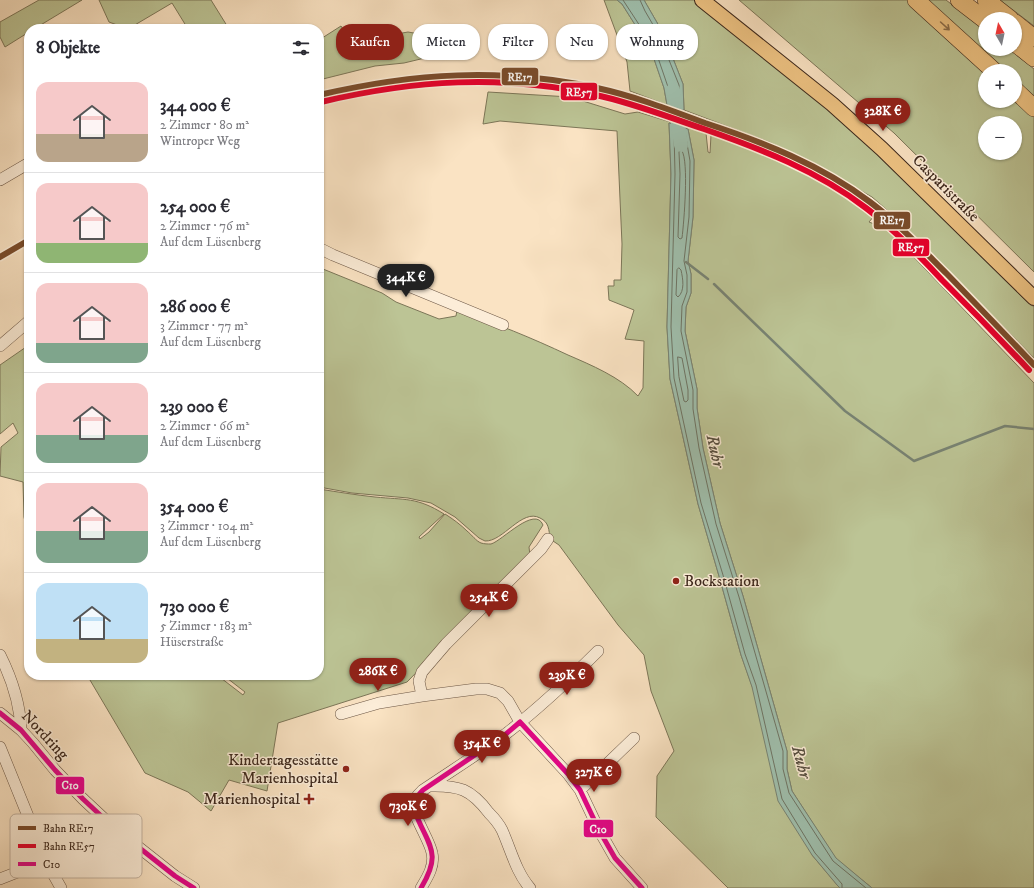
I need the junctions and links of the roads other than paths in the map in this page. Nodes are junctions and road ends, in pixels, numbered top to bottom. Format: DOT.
graph roads {
  1 [pos="702,0"];
  2 [pos="916,0"];
  3 [pos="959,0"];
  4 [pos="986,0"];
  5 [pos="1001,12"];
  6 [pos="978,15"];
  7 [pos="1022,29"];
  8 [pos="1034,38"];
  9 [pos="1022,49"];
  10 [pos="1034,58"];
  11 [pos="986,64"];
  12 [pos="1022,97"];
  13 [pos="1034,108"];
  14 [pos="24,166"];
  15 [pos="0,180"];
  16 [pos="324,250"];
  17 [pos="1034,298"];
  18 [pos="503,324"];
  19 [pos="24,325"];
  20 [pos="0,346"];
  21 [pos="548,539"];
  22 [pos="598,651"];
  23 [pos="0,655"];
  24 [pos="422,696"];
  25 [pos="0,713"];
  26 [pos="342,714"];
  27 [pos="520,722"];
  28 [pos="21,730"];
  29 [pos="634,738"];
  30 [pos="0,747"];
  31 [pos="429,786"];
  32 [pos="580,790"];
  33 [pos="27,814"];
  34 [pos="99,814"];
  35 [pos="142,850"];
  36 [pos="10,875"];
  37 [pos="55,878"];
  38 [pos="0,879"];
  39 [pos="61,888"];
  40 [pos="194,888"];
  41 [pos="421,888"];
  42 [pos="530,888"];
  43 [pos="642,888"];
  1 -- 17 [label="main road, Casparistraße"];
  2 -- 11 [label="highway, one-way"];
  3 -- 6 [label="highway"];
  4 -- 5 [label="highway"];
  7 -- 8 [label="highway"];
  9 -- 10 [label="highway"];
  12 -- 13 [label="highway"];
  14 -- 15 [label="street"];
  16 -- 18 [label="street"];
  19 -- 20 [label="street"];
  21 -- 24 [label="street"];
  22 -- 27 [label="street"];
  23 -- 28 [label="street"];
  24 -- 26 [label="street"];
  24 -- 27 [label="street"];
  25 -- 28 [label="street, Nordring"];
  27 -- 31 [label="street"];
  27 -- 32 [label="street"];
  28 -- 34 [label="street, Nordring"];
  29 -- 32 [label="street"];
  30 -- 33 [label="street"];
  31 -- 41 [label="street"];
  31 -- 42 [label="street"];
  32 -- 43 [label="street"];
  35 -- 40 [label="street, Nordring"];
  36 -- 38 [label="street"];
  37 -- 39 [label="street"];
}
